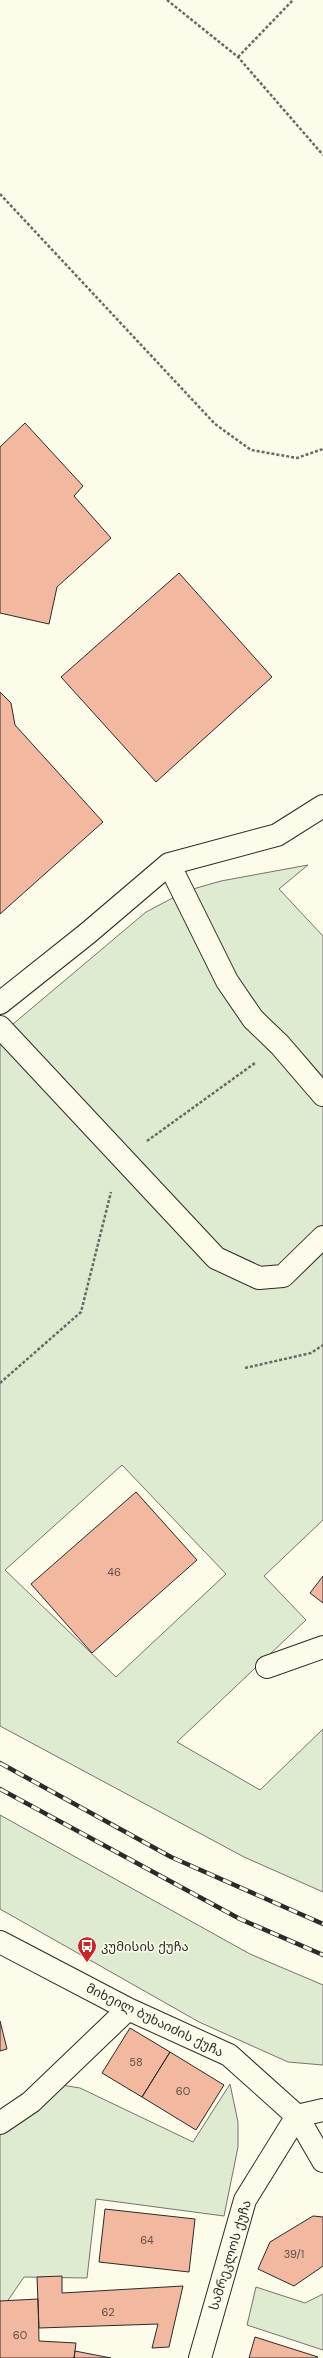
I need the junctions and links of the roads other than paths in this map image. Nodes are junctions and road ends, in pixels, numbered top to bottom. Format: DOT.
graph roads {
  1 [pos="323,806"];
  2 [pos="169,864"];
  3 [pos="0,1003"];
  4 [pos="0,1027"];
  5 [pos="323,1095"];
  6 [pos="323,1238"];
  7 [pos="323,1647"];
  8 [pos="267,1667"];
  9 [pos="0,1943"];
  10 [pos="128,2009"];
  11 [pos="323,2110"];
  12 [pos="297,2116"];
  13 [pos="0,2123"];
  14 [pos="323,2161"];
  15 [pos="200,2358"];
  1 -- 2 [label="street"];
  2 -- 3 [label="street"];
  2 -- 5 [label="street"];
  4 -- 6 [label="street"];
  7 -- 8 [label="street"];
  9 -- 10 [label="street, მიხეილ ბუხაიძის ქუჩა"];
  10 -- 12 [label="street, მიხეილ ბუხაიძის ქუჩა"];
  10 -- 13 [label="street"];
  11 -- 12 [label="street"];
  12 -- 14 [label="street, მიხეილ ბუხაიძის ქუჩა"];
  12 -- 15 [label="street, სამრეკლოს ქუჩა"];
}
